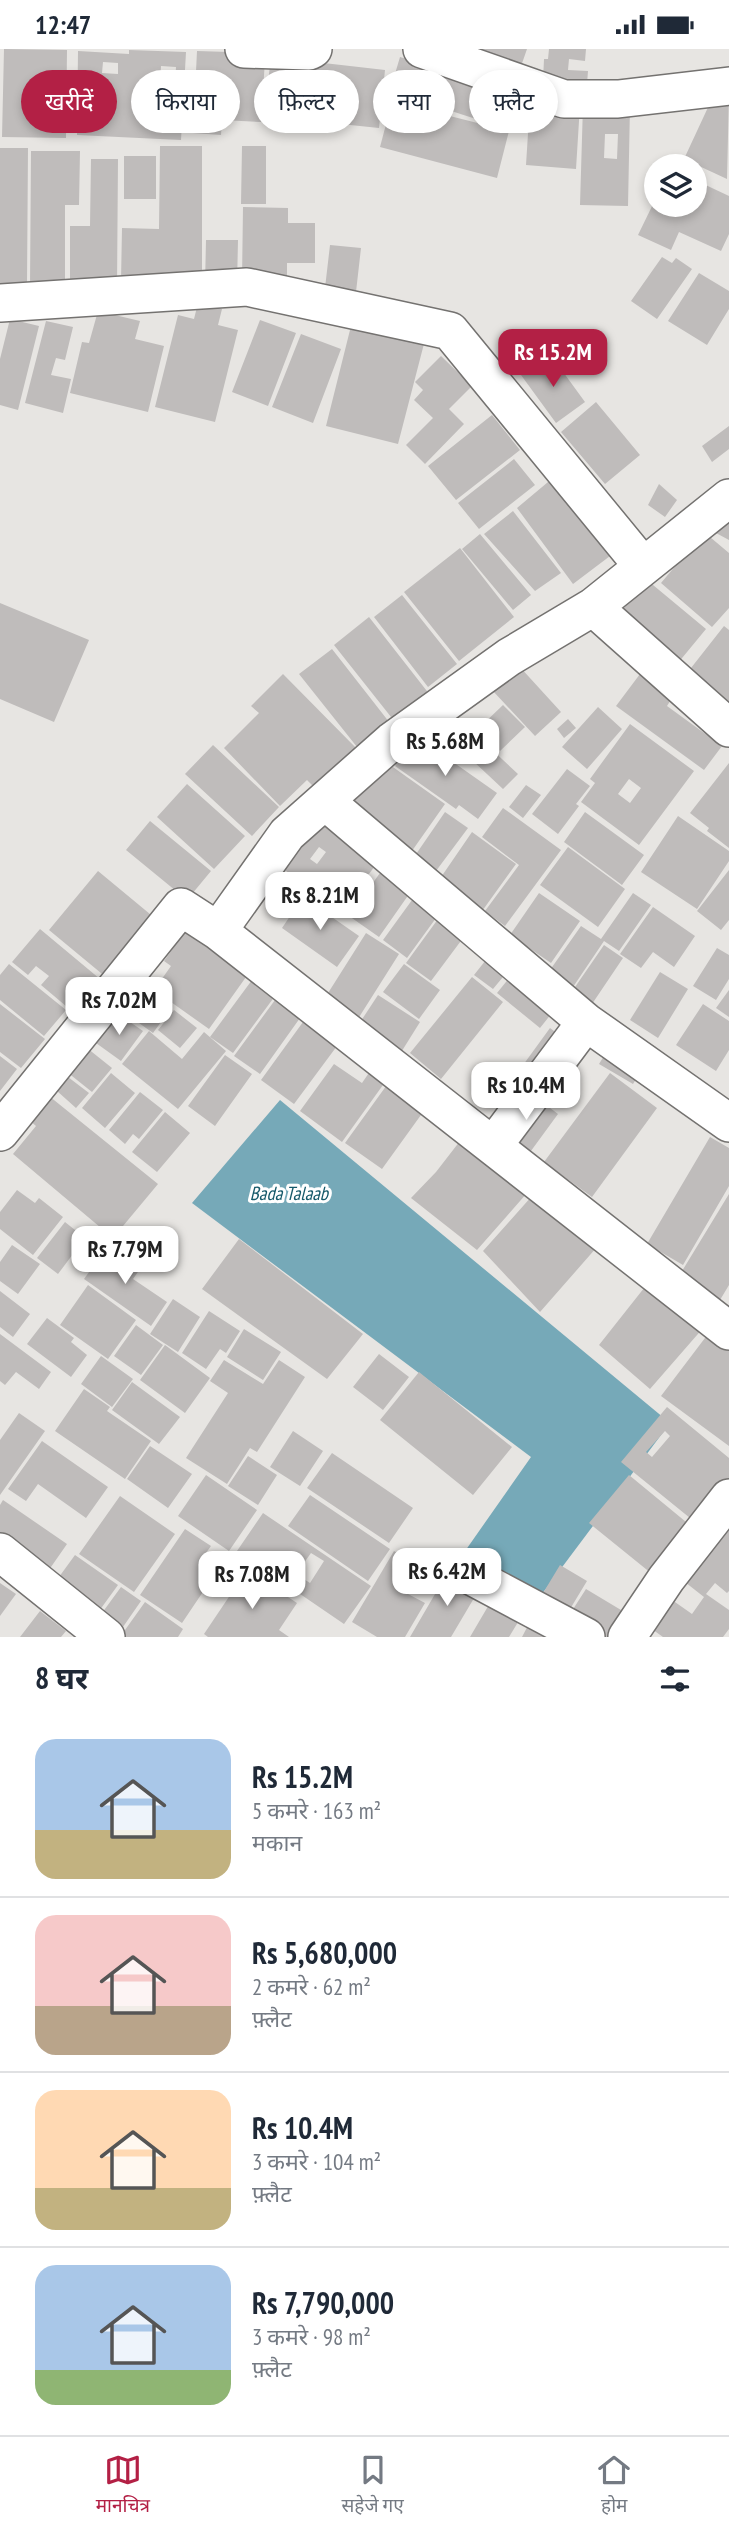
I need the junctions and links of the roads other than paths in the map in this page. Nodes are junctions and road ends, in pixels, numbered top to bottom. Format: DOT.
graph roads {
  1 [pos="244,49"];
  2 [pos="313,49"];
  3 [pos="422,49"];
  4 [pos="729,86"];
  5 [pos="0,303"];
  6 [pos="729,498"];
  7 [pos="642,565"];
  8 [pos="593,607"];
  9 [pos="729,728"];
  10 [pos="325,801"];
  11 [pos="218,931"];
  12 [pos="586,1022"];
  13 [pos="729,1123"];
  14 [pos="0,1132"];
  15 [pos="493,1146"];
  16 [pos="729,1331"];
  17 [pos="729,1498"];
  18 [pos="0,1552"];
  19 [pos="462,1571"];
  20 [pos="106,1637"];
  21 [pos="586,1637"];
  22 [pos="627,1637"];
  1 -- 2 [label="street"];
  3 -- 4 [label="street"];
  5 -- 7 [label="street"];
  6 -- 7 [label="street"];
  7 -- 8 [label="street"];
  8 -- 9 [label="street"];
  8 -- 10 [label="street"];
  10 -- 11 [label="street"];
  10 -- 12 [label="street"];
  11 -- 14 [label="street"];
  11 -- 15 [label="street"];
  12 -- 13 [label="street"];
  12 -- 15 [label="street"];
  15 -- 16 [label="street"];
  17 -- 22 [label="street"];
  18 -- 20 [label="street"];
  19 -- 21 [label="street"];
}
